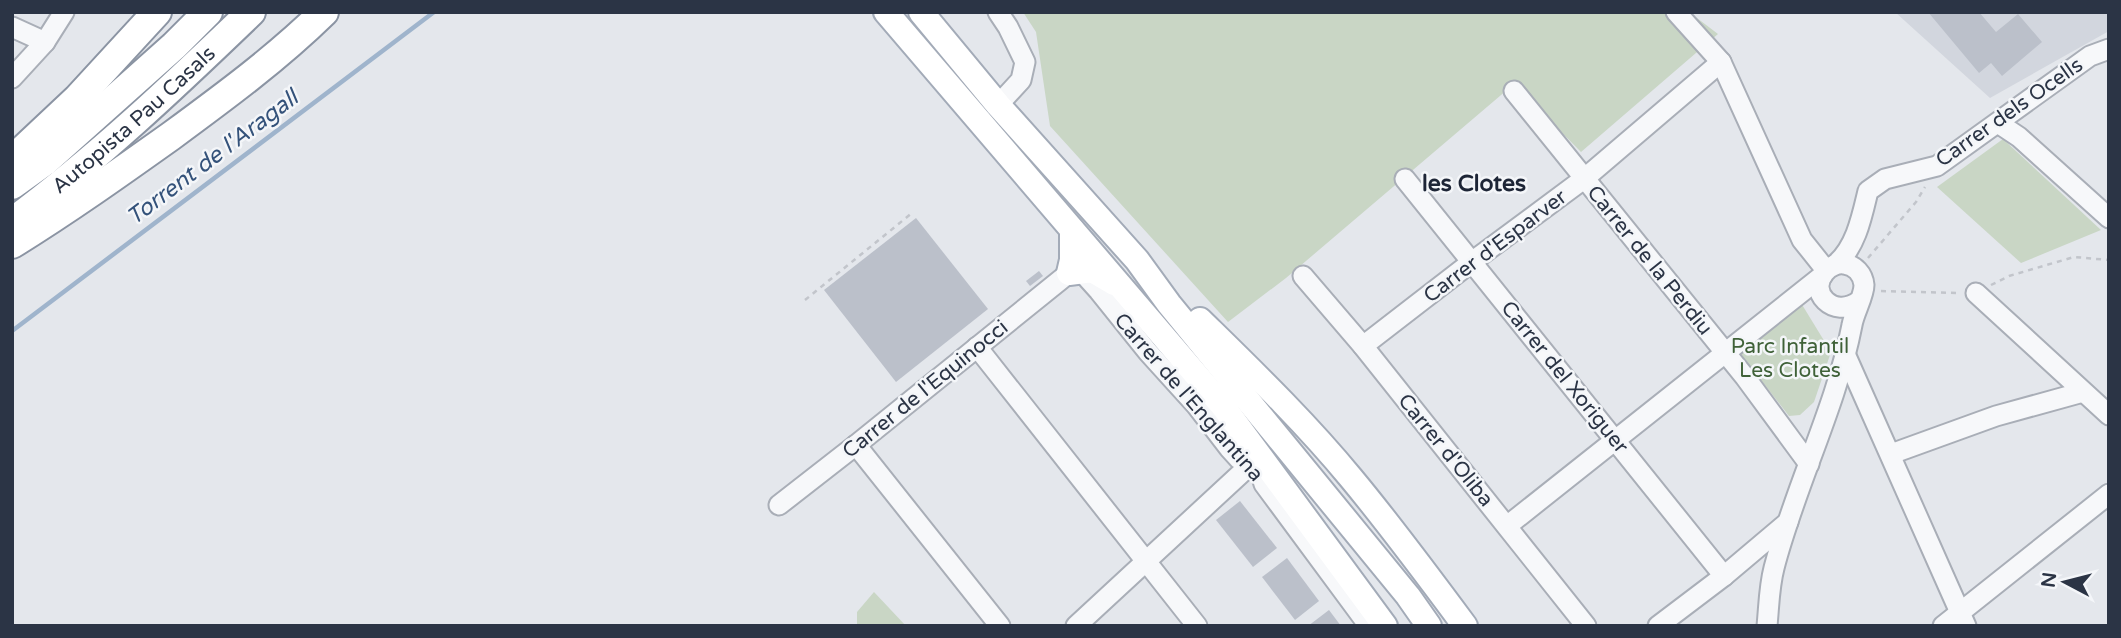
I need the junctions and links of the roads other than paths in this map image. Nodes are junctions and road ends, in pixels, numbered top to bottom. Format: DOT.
graph roads {
  1 [pos="64,12"];
  2 [pos="157,12"];
  3 [pos="208,12"];
  4 [pos="251,12"];
  5 [pos="324,12"];
  6 [pos="886,12"];
  7 [pos="920,12"];
  8 [pos="998,12"];
  9 [pos="1676,12"];
  10 [pos="12,27"];
  11 [pos="45,42"];
  12 [pos="2109,48"];
  13 [pos="1721,62"];
  14 [pos="12,78"];
  15 [pos="1514,91"];
  16 [pos="999,105"];
  17 [pos="1998,123"];
  18 [pos="12,160"];
  19 [pos="1405,178"];
  20 [pos="1585,178"];
  21 [pos="12,186"];
  22 [pos="2109,218"];
  23 [pos="12,222"];
  24 [pos="1072,230"];
  25 [pos="12,244"];
  26 [pos="1473,261"];
  27 [pos="1075,272"];
  28 [pos="1303,276"];
  29 [pos="1152,279"];
  30 [pos="1828,283"];
  31 [pos="1861,287"];
  32 [pos="1976,293"];
  33 [pos="1128,294"];
  34 [pos="1363,346"];
  35 [pos="977,347"];
  36 [pos="1725,352"];
  37 [pos="1846,356"];
  38 [pos="2083,393"];
  39 [pos="1223,406"];
  40 [pos="2109,415"];
  41 [pos="1616,441"];
  42 [pos="856,445"];
  43 [pos="1891,454"];
  44 [pos="1809,464"];
  45 [pos="1249,466"];
  46 [pos="2109,494"];
  47 [pos="779,505"];
  48 [pos="1789,521"];
  49 [pos="1507,526"];
  50 [pos="1146,561"];
  51 [pos="1743,561"];
  52 [pos="1724,576"];
  53 [pos="1770,587"];
  54 [pos="1963,619"];
  55 [pos="1000,626"];
  56 [pos="1076,626"];
  57 [pos="1197,626"];
  58 [pos="1369,626"];
  59 [pos="1385,626"];
  60 [pos="1429,626"];
  61 [pos="1465,626"];
  62 [pos="1586,626"];
  63 [pos="1658,626"];
  64 [pos="1767,626"];
  65 [pos="1943,626"];
  1 -- 11 [label="street"];
  2 -- 18 [label="highway"];
  3 -- 21 [label="highway, Autopista Pau Casals"];
  4 -- 23 [label="highway, Autopista Pau Casals"];
  5 -- 25 [label="highway"];
  6 -- 24 [label="main road"];
  7 -- 16 [label="main road"];
  8 -- 16 [label="street"];
  9 -- 13 [label="street"];
  10 -- 11 [label="street"];
  11 -- 14 [label="street"];
  12 -- 17 [label="street, Carrer dels Ocells"];
  13 -- 20 [label="street, Carrer d'Esparver"];
  13 -- 30 [label="street"];
  15 -- 20 [label="street, Carrer de la Perdiu"];
  16 -- 29 [label="main road"];
  17 -- 22 [label="street"];
  17 -- 30 [label="street, Carrer dels Ocells"];
  19 -- 26 [label="street, Carrer del Xoriguer"];
  20 -- 26 [label="street, Carrer d'Esparver"];
  20 -- 36 [label="street, Carrer de la Perdiu"];
  24 -- 27 [label="main road"];
  24 -- 33 [label="main road"];
  26 -- 34 [label="street, Carrer d'Esparver"];
  26 -- 41 [label="street, Carrer del Xoriguer"];
  27 -- 33 [label="main road"];
  27 -- 35 [label="street, Carrer de l'Equinocci"];
  27 -- 45 [label="street, Carrer de l'Englantina"];
  28 -- 34 [label="street, Carrer d'Oliba"];
  29 -- 60 [label="main road"];
  29 -- 61 [label="main road"];
  30 -- 31 [label="street"];
  30 -- 31 [label="street"];
  30 -- 36 [label="street"];
  30 -- 37 [label="street"];
  31 -- 37 [label="street"];
  32 -- 38 [label="street"];
  33 -- 39 [label="main road"];
  34 -- 49 [label="street, Carrer d'Oliba"];
  35 -- 42 [label="street, Carrer de l'Equinocci"];
  35 -- 50 [label="street"];
  36 -- 41 [label="street"];
  36 -- 44 [label="street, Carrer de la Perdiu"];
  37 -- 43 [label="street"];
  37 -- 44 [label="street"];
  38 -- 40 [label="street"];
  38 -- 43 [label="street"];
  39 -- 45 [label="street"];
  39 -- 59 [label="main road"];
  41 -- 49 [label="street"];
  41 -- 52 [label="street, Carrer del Xoriguer"];
  42 -- 47 [label="street, Carrer de l'Equinocci"];
  42 -- 55 [label="street"];
  43 -- 54 [label="street"];
  44 -- 48 [label="street"];
  45 -- 50 [label="street"];
  45 -- 58 [label="street, Carrer de l'Englantina"];
  46 -- 54 [label="street"];
  48 -- 51 [label="street"];
  48 -- 53 [label="street"];
  49 -- 62 [label="street, Carrer d'Oliba"];
  50 -- 56 [label="street"];
  50 -- 57 [label="street"];
  51 -- 52 [label="street"];
  51 -- 53 [label="street"];
  52 -- 63 [label="street"];
  53 -- 64 [label="street"];
  54 -- 65 [label="street"];
}
